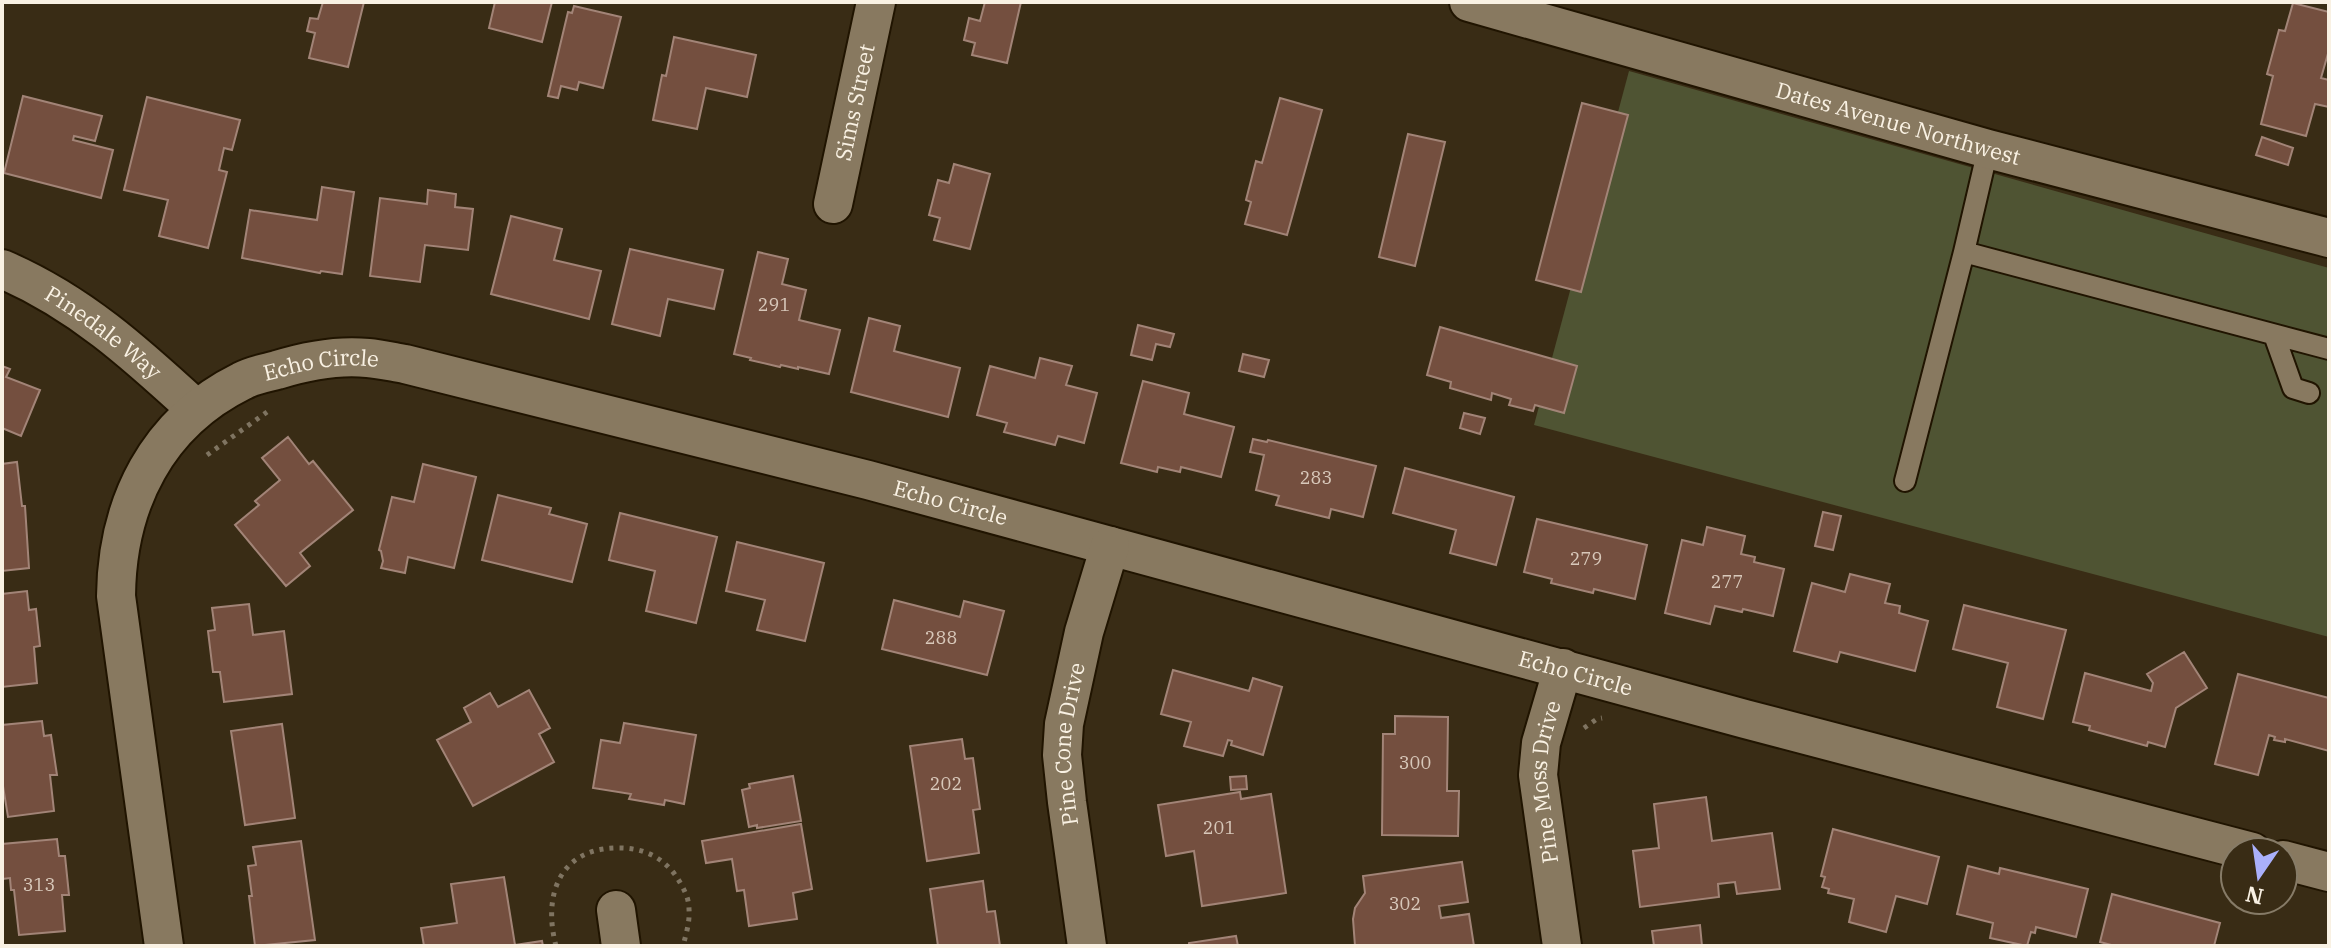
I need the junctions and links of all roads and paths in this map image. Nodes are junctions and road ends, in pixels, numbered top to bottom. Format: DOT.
graph roads {
  1 [pos="876,2"];
  2 [pos="1469,2"];
  3 [pos="1988,149"];
  4 [pos="833,204"];
  5 [pos="2329,238"];
  6 [pos="1964,252"];
  7 [pos="2,269"];
  8 [pos="2274,335"];
  9 [pos="2329,349"];
  10 [pos="2309,393"];
  11 [pos="196,409"];
  12 [pos="271,409"];
  13 [pos="204,457"];
  14 [pos="1905,481"];
  15 [pos="1110,546"];
  16 [pos="1563,668"];
  17 [pos="1610,716"];
  18 [pos="1581,733"];
  19 [pos="2219,843"];
  20 [pos="2299,864"];
  21 [pos="2329,872"];
  22 [pos="164,946"];
  23 [pos="1087,946"];
  24 [pos="1562,946"];
  1 -- 4 [label="street, Sims Street"];
  2 -- 3 [label="street, Dates Avenue Northwest"];
  3 -- 5 [label="street, Dates Avenue Northwest"];
  3 -- 6 [label="lane"];
  6 -- 8 [label="lane"];
  6 -- 14 [label="lane"];
  7 -- 11 [label="street, Pinedale Way"];
  8 -- 9 [label="lane"];
  8 -- 10 [label="lane"];
  11 -- 15 [label="street, Echo Circle"];
  11 -- 22 [label="street, Echo Circle"];
  12 -- 13 [label="path"];
  15 -- 16 [label="street, Echo Circle"];
  15 -- 23 [label="street, Pine Cone Drive"];
  16 -- 19 [label="street, Echo Circle"];
  16 -- 24 [label="street, Pine Moss Drive"];
  17 -- 18 [label="path"];
  20 -- 21 [label="street"];
}
